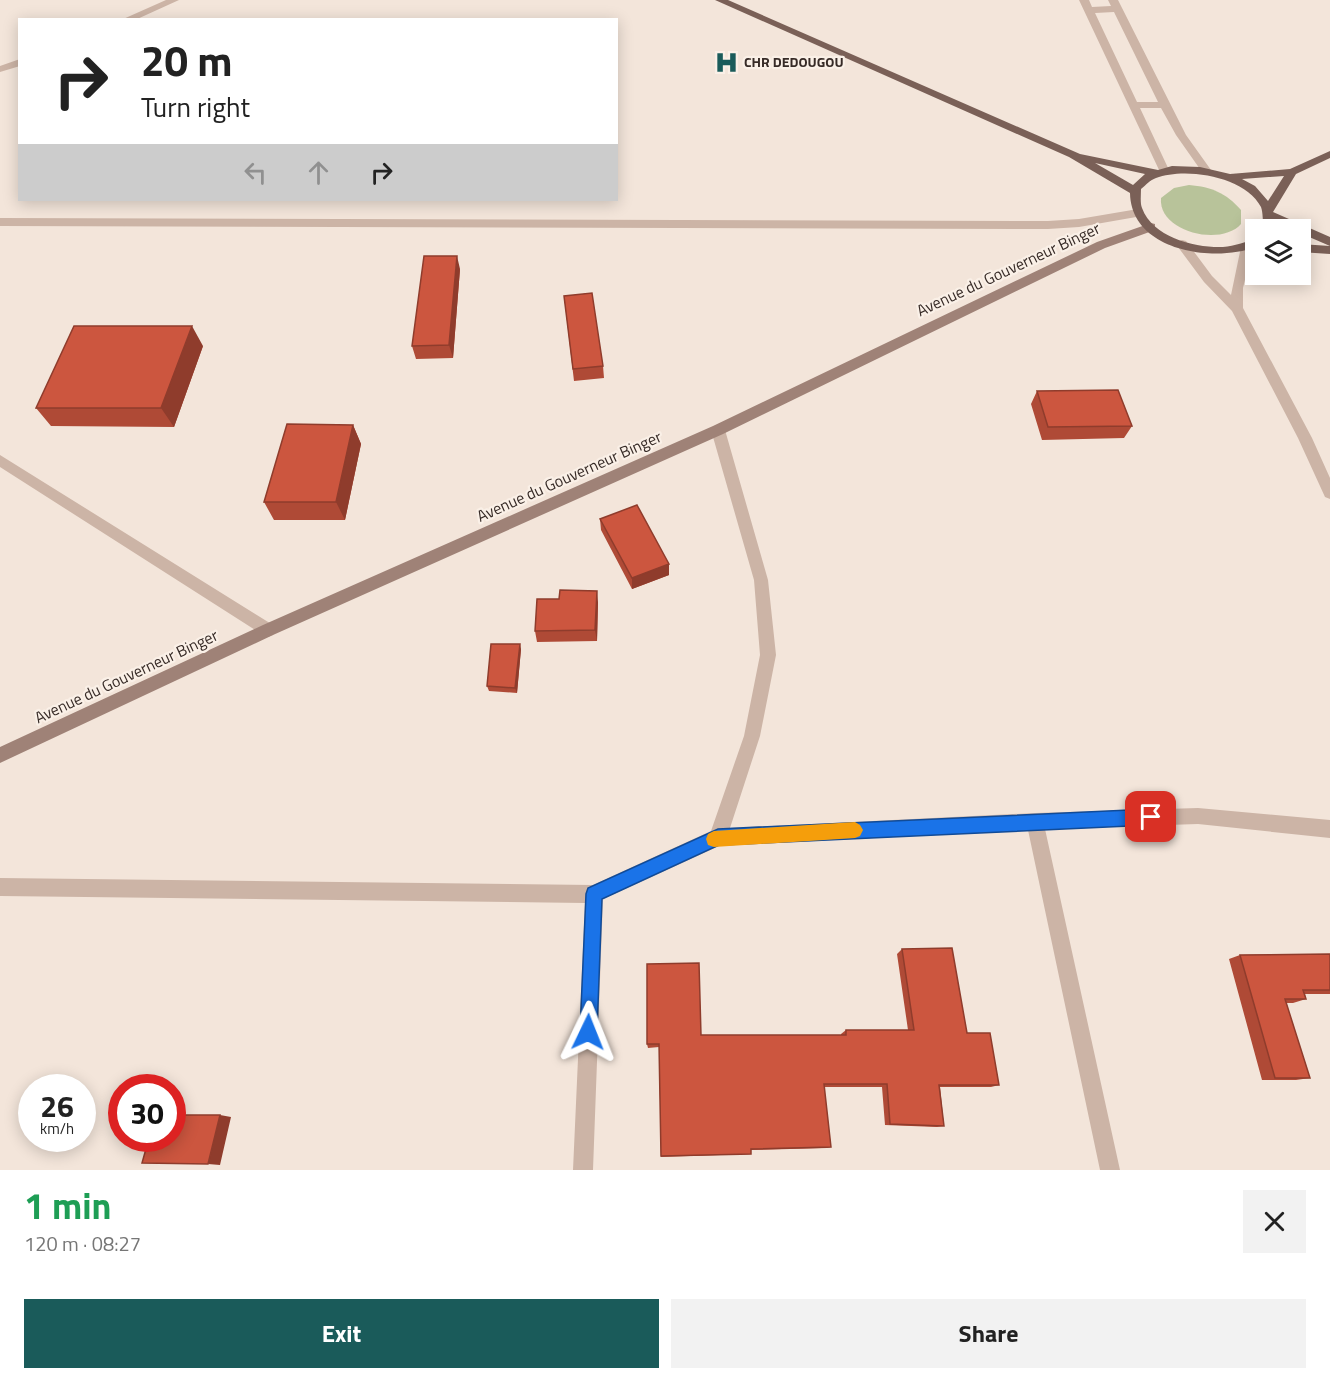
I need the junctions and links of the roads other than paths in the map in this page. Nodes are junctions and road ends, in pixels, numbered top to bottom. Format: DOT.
graph roads {
  1 [pos="174,0"];
  2 [pos="720,0"];
  3 [pos="1086,5"];
  4 [pos="1115,5"];
  5 [pos="130,18"];
  6 [pos="18,63"];
  7 [pos="0,69"];
  8 [pos="1132,105"];
  9 [pos="1165,105"];
  10 [pos="1330,154"];
  11 [pos="1073,155"];
  12 [pos="1206,170"];
  13 [pos="1159,171"];
  14 [pos="1292,171"];
  15 [pos="1229,177"];
  16 [pos="1135,191"];
  17 [pos="1269,212"];
  18 [pos="1138,213"];
  19 [pos="1269,219"];
  20 [pos="0,222"];
  21 [pos="1151,227"];
  22 [pos="1330,242"];
  23 [pos="1182,244"];
  24 [pos="1245,247"];
  25 [pos="1311,249"];
  26 [pos="1330,250"];
  27 [pos="1245,266"];
  28 [pos="1237,308"];
  29 [pos="718,430"];
  30 [pos="0,460"];
  31 [pos="1330,493"];
  32 [pos="268,630"];
  33 [pos="0,755"];
  34 [pos="1035,821"];
  35 [pos="1330,829"];
  36 [pos="718,837"];
  37 [pos="0,887"];
  38 [pos="594,894"];
  39 [pos="583,1170"];
  40 [pos="1110,1170"];
  1 -- 5 [label="street"];
  2 -- 11 [label="main road"];
  3 -- 4 [label="street"];
  3 -- 8 [label="street"];
  4 -- 9 [label="street"];
  6 -- 7 [label="street"];
  8 -- 9 [label="street"];
  8 -- 13 [label="street"];
  9 -- 12 [label="street"];
  10 -- 14 [label="main road"];
  11 -- 13 [label="main road"];
  11 -- 16 [label="main road"];
  12 -- 13 [label="main road"];
  12 -- 15 [label="main road"];
  13 -- 16 [label="main road"];
  14 -- 15 [label="main road"];
  14 -- 17 [label="main road"];
  15 -- 17 [label="main road"];
  16 -- 18 [label="main road"];
  17 -- 19 [label="main road"];
  17 -- 22 [label="main road"];
  18 -- 20 [label="street"];
  18 -- 21 [label="main road"];
  21 -- 23 [label="main road"];
  21 -- 29 [label="main road, Avenue du Gouverneur Binger"];
  23 -- 24 [label="main road"];
  23 -- 28 [label="street"];
  25 -- 26 [label="main road"];
  27 -- 28 [label="street"];
  28 -- 31 [label="street"];
  29 -- 32 [label="main road, Avenue du Gouverneur Binger"];
  29 -- 36 [label="street"];
  30 -- 32 [label="street"];
  32 -- 33 [label="main road, Avenue du Gouverneur Binger"];
  34 -- 35 [label="street"];
  34 -- 36 [label="street"];
  34 -- 40 [label="street"];
  36 -- 38 [label="street"];
  37 -- 38 [label="street"];
  38 -- 39 [label="street"];
}
